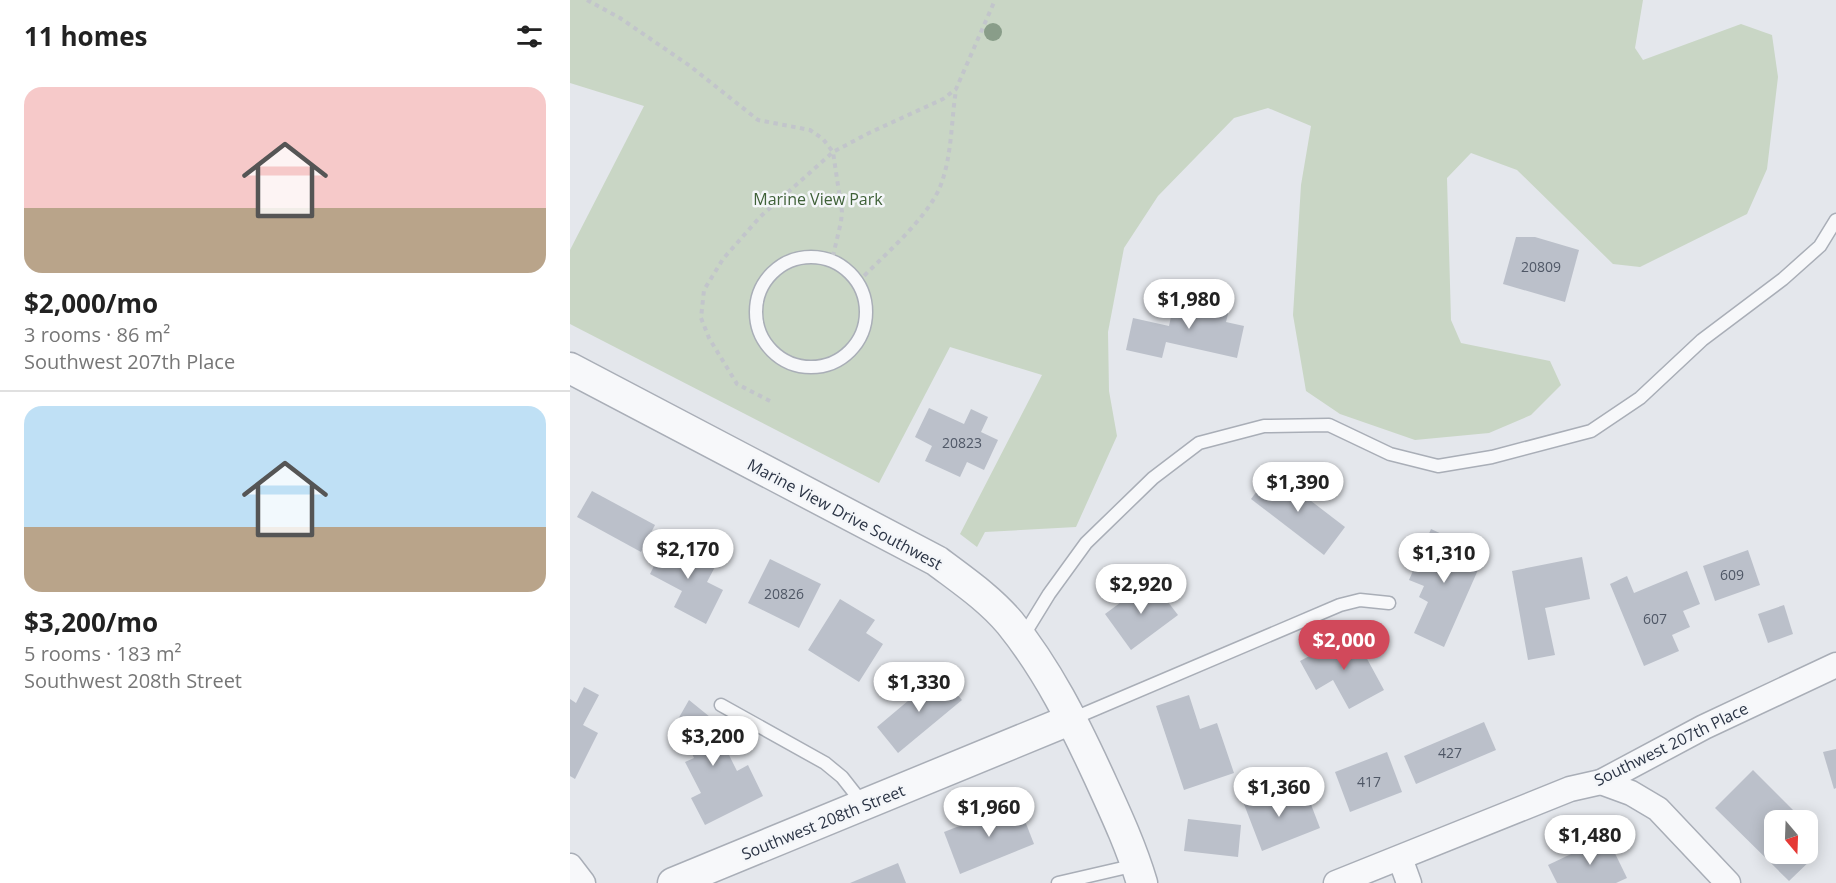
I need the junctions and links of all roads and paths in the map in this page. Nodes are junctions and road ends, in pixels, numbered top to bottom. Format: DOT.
graph roads {
  1 [pos="587,0"];
  2 [pos="995,0"];
  3 [pos="956,89"];
  4 [pos="833,152"];
  5 [pos="1836,220"];
  6 [pos="832,260"];
  7 [pos="858,282"];
  8 [pos="570,368"];
  9 [pos="770,401"];
  10 [pos="1389,603"];
  11 [pos="1022,639"];
  12 [pos="1836,665"];
  13 [pos="721,705"];
  14 [pos="1072,719"];
  15 [pos="1601,782"];
  16 [pos="865,806"];
  17 [pos="1400,858"];
  18 [pos="570,866"];
  19 [pos="1140,874"];
  20 [pos="584,883"];
  21 [pos="673,883"];
  22 [pos="1058,883"];
  23 [pos="1336,883"];
  24 [pos="1409,883"];
  25 [pos="1728,883"];
  1 -- 4 [label="path"];
  2 -- 3 [label="path"];
  3 -- 4 [label="path"];
  3 -- 7 [label="path"];
  4 -- 6 [label="path"];
  4 -- 9 [label="path"];
  5 -- 11 [label="lane"];
  6 -- 7 [label="lane"];
  6 -- 7 [label="lane"];
  8 -- 11 [label="street, Marine View Drive Southwest"];
  10 -- 14 [label="lane"];
  11 -- 14 [label="street, Marine View Drive Southwest"];
  12 -- 15 [label="street, Southwest 207th Place"];
  13 -- 16 [label="lane"];
  14 -- 16 [label="street, Southwest 208th Street"];
  14 -- 19 [label="street, Marine View Drive Southwest"];
  15 -- 17 [label="street, Southwest 207th Place"];
  15 -- 25 [label="street"];
  16 -- 21 [label="street, Southwest 208th Street"];
  17 -- 23 [label="street, Southwest 207th Place"];
  17 -- 24 [label="street"];
  18 -- 20 [label="street"];
  19 -- 22 [label="lane"];
}
